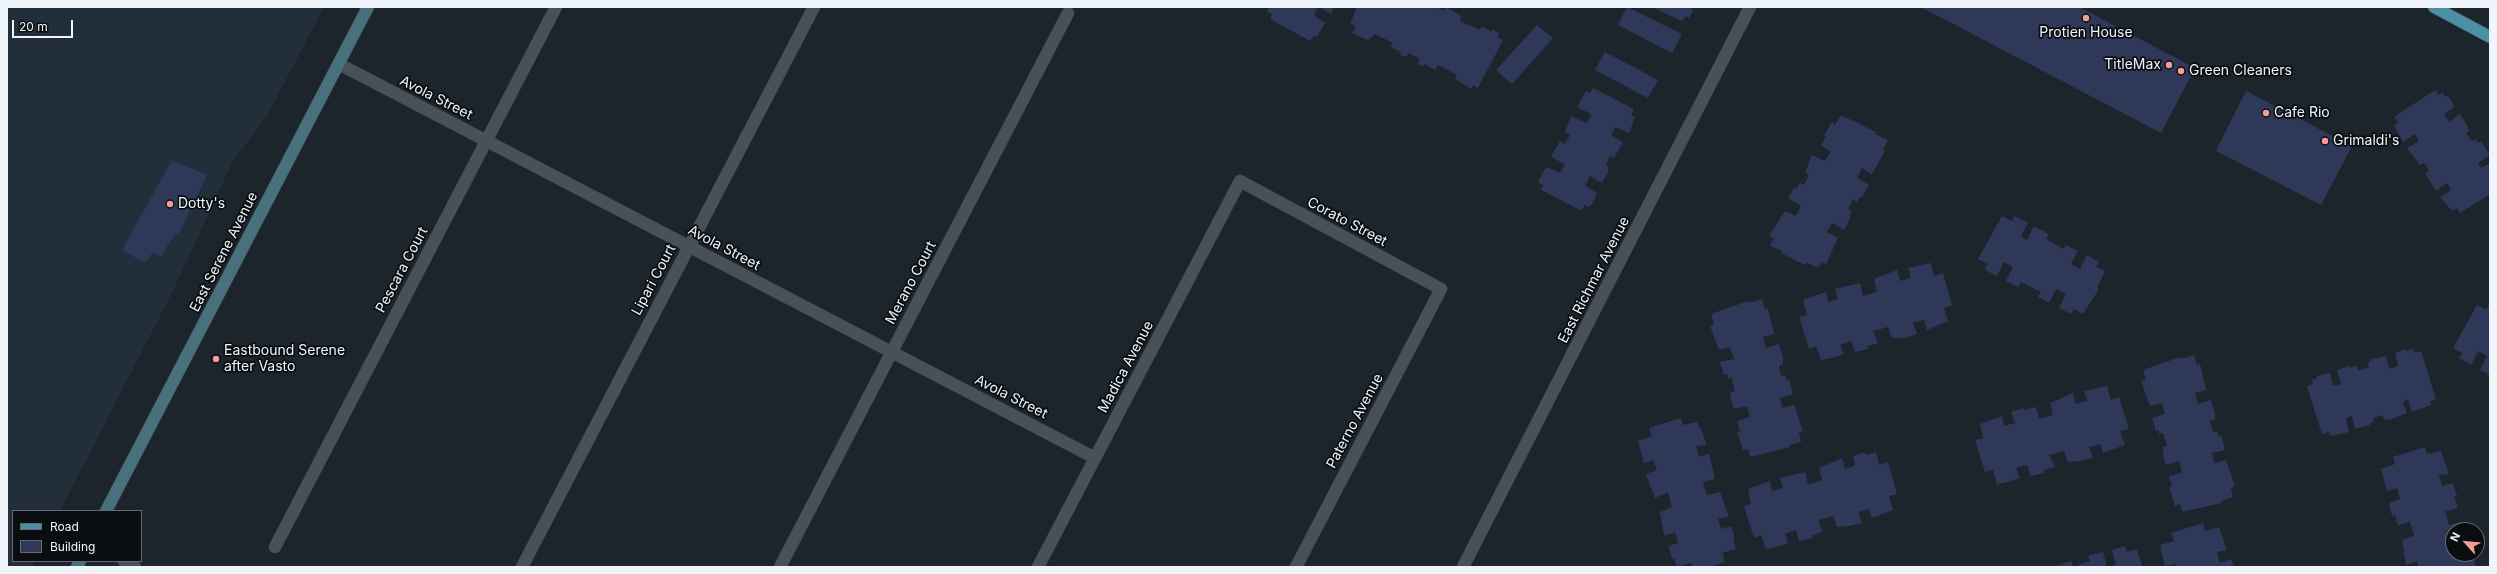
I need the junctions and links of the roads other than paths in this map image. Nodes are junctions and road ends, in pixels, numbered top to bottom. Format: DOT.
graph roads {
  1 [pos="368,7"];
  2 [pos="556,7"];
  3 [pos="814,7"];
  4 [pos="1750,7"];
  5 [pos="2434,7"];
  6 [pos="1068,13"];
  7 [pos="2473,28"];
  8 [pos="2490,32"];
  9 [pos="2490,37"];
  10 [pos="339,64"];
  11 [pos="486,141"];
  12 [pos="1240,181"];
  13 [pos="689,246"];
  14 [pos="1441,289"];
  15 [pos="892,352"];
  16 [pos="1095,458"];
  17 [pos="107,510"];
  18 [pos="275,547"];
  19 [pos="126,562"];
  20 [pos="136,567"];
  21 [pos="522,567"];
  22 [pos="780,567"];
  23 [pos="1038,567"];
  24 [pos="1296,567"];
  25 [pos="1463,567"];
  1 -- 10 [label="main road, East Serene Avenue"];
  2 -- 11 [label="street, Pescara Court"];
  3 -- 13 [label="street, Lipari Court"];
  4 -- 25 [label="street, East Richmar Avenue"];
  5 -- 7 [label="main road"];
  6 -- 15 [label="street, Merano Court"];
  7 -- 8 [label="main road"];
  7 -- 9 [label="main road"];
  10 -- 11 [label="street, Avola Street"];
  10 -- 17 [label="main road, East Serene Avenue"];
  11 -- 13 [label="street, Avola Street"];
  11 -- 18 [label="street, Pescara Court"];
  12 -- 14 [label="street, Corato Street"];
  12 -- 16 [label="street, Madica Avenue"];
  13 -- 15 [label="street, Avola Street"];
  13 -- 21 [label="street, Lipari Court"];
  14 -- 24 [label="street, Paterno Avenue"];
  15 -- 16 [label="street, Avola Street"];
  15 -- 22 [label="street, Merano Court"];
  16 -- 23 [label="street, Madica Avenue"];
  19 -- 20 [label="street"];
}
